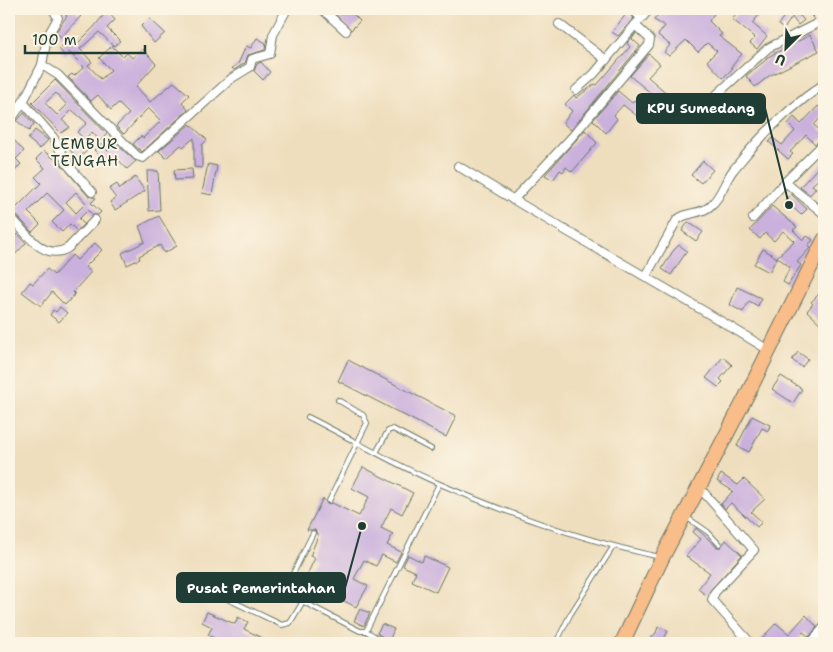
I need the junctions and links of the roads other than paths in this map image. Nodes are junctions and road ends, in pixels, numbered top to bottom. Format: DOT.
graph roads {
  1 [pos="53,9"];
  2 [pos="287,9"];
  3 [pos="322,9"];
  4 [pos="630,9"];
  5 [pos="650,9"];
  6 [pos="815,9"];
  7 [pos="642,18"];
  8 [pos="824,22"];
  9 [pos="559,24"];
  10 [pos="635,25"];
  11 [pos="346,31"];
  12 [pos="606,60"];
  13 [pos="42,65"];
  14 [pos="824,84"];
  15 [pos="576,90"];
  16 [pos="23,102"];
  17 [pos="702,107"];
  18 [pos="9,123"];
  19 [pos="824,143"];
  20 [pos="458,166"];
  21 [pos="785,182"];
  22 [pos="92,192"];
  23 [pos="513,200"];
  24 [pos="824,214"];
  25 [pos="9,215"];
  26 [pos="753,218"];
  27 [pos="95,220"];
  28 [pos="824,240"];
  29 [pos="646,276"];
  30 [pos="770,351"];
  31 [pos="338,400"];
  32 [pos="308,417"];
  33 [pos="359,443"];
  34 [pos="431,450"];
  35 [pos="377,451"];
  36 [pos="439,484"];
  37 [pos="699,487"];
  38 [pos="329,501"];
  39 [pos="684,516"];
  40 [pos="313,533"];
  41 [pos="719,544"];
  42 [pos="612,547"];
  43 [pos="662,558"];
  44 [pos="213,592"];
  45 [pos="302,603"];
  46 [pos="824,627"];
  47 [pos="366,631"];
  48 [pos="386,643"];
  49 [pos="556,643"];
  50 [pos="622,643"];
  51 [pos="747,643"];
  52 [pos="812,643"];
  1 -- 13 [label="street"];
  2 -- 13 [label="street"];
  3 -- 11 [label="street"];
  4 -- 7 [label="street"];
  5 -- 7 [label="street"];
  6 -- 8 [label="street"];
  7 -- 10 [label="street"];
  8 -- 17 [label="street"];
  9 -- 12 [label="street"];
  10 -- 12 [label="street"];
  10 -- 23 [label="street"];
  12 -- 15 [label="street"];
  13 -- 16 [label="street"];
  14 -- 29 [label="street"];
  16 -- 18 [label="street"];
  16 -- 22 [label="street"];
  19 -- 21 [label="street"];
  20 -- 23 [label="street"];
  21 -- 24 [label="street"];
  21 -- 26 [label="street"];
  23 -- 29 [label="street"];
  25 -- 27 [label="street"];
  28 -- 30 [label="highway"];
  29 -- 30 [label="street"];
  30 -- 37 [label="highway"];
  31 -- 33 [label="lane"];
  32 -- 33 [label="lane"];
  33 -- 35 [label="lane"];
  33 -- 38 [label="lane"];
  34 -- 35 [label="lane"];
  35 -- 36 [label="lane"];
  36 -- 42 [label="lane"];
  36 -- 47 [label="lane"];
  37 -- 39 [label="highway"];
  37 -- 51 [label="street"];
  39 -- 41 [label="lane"];
  39 -- 43 [label="highway"];
  40 -- 45 [label="lane"];
  42 -- 43 [label="lane"];
  42 -- 49 [label="lane"];
  43 -- 50 [label="highway"];
  44 -- 45 [label="lane"];
  45 -- 47 [label="lane"];
  46 -- 52 [label="street"];
  47 -- 48 [label="lane"];
}
